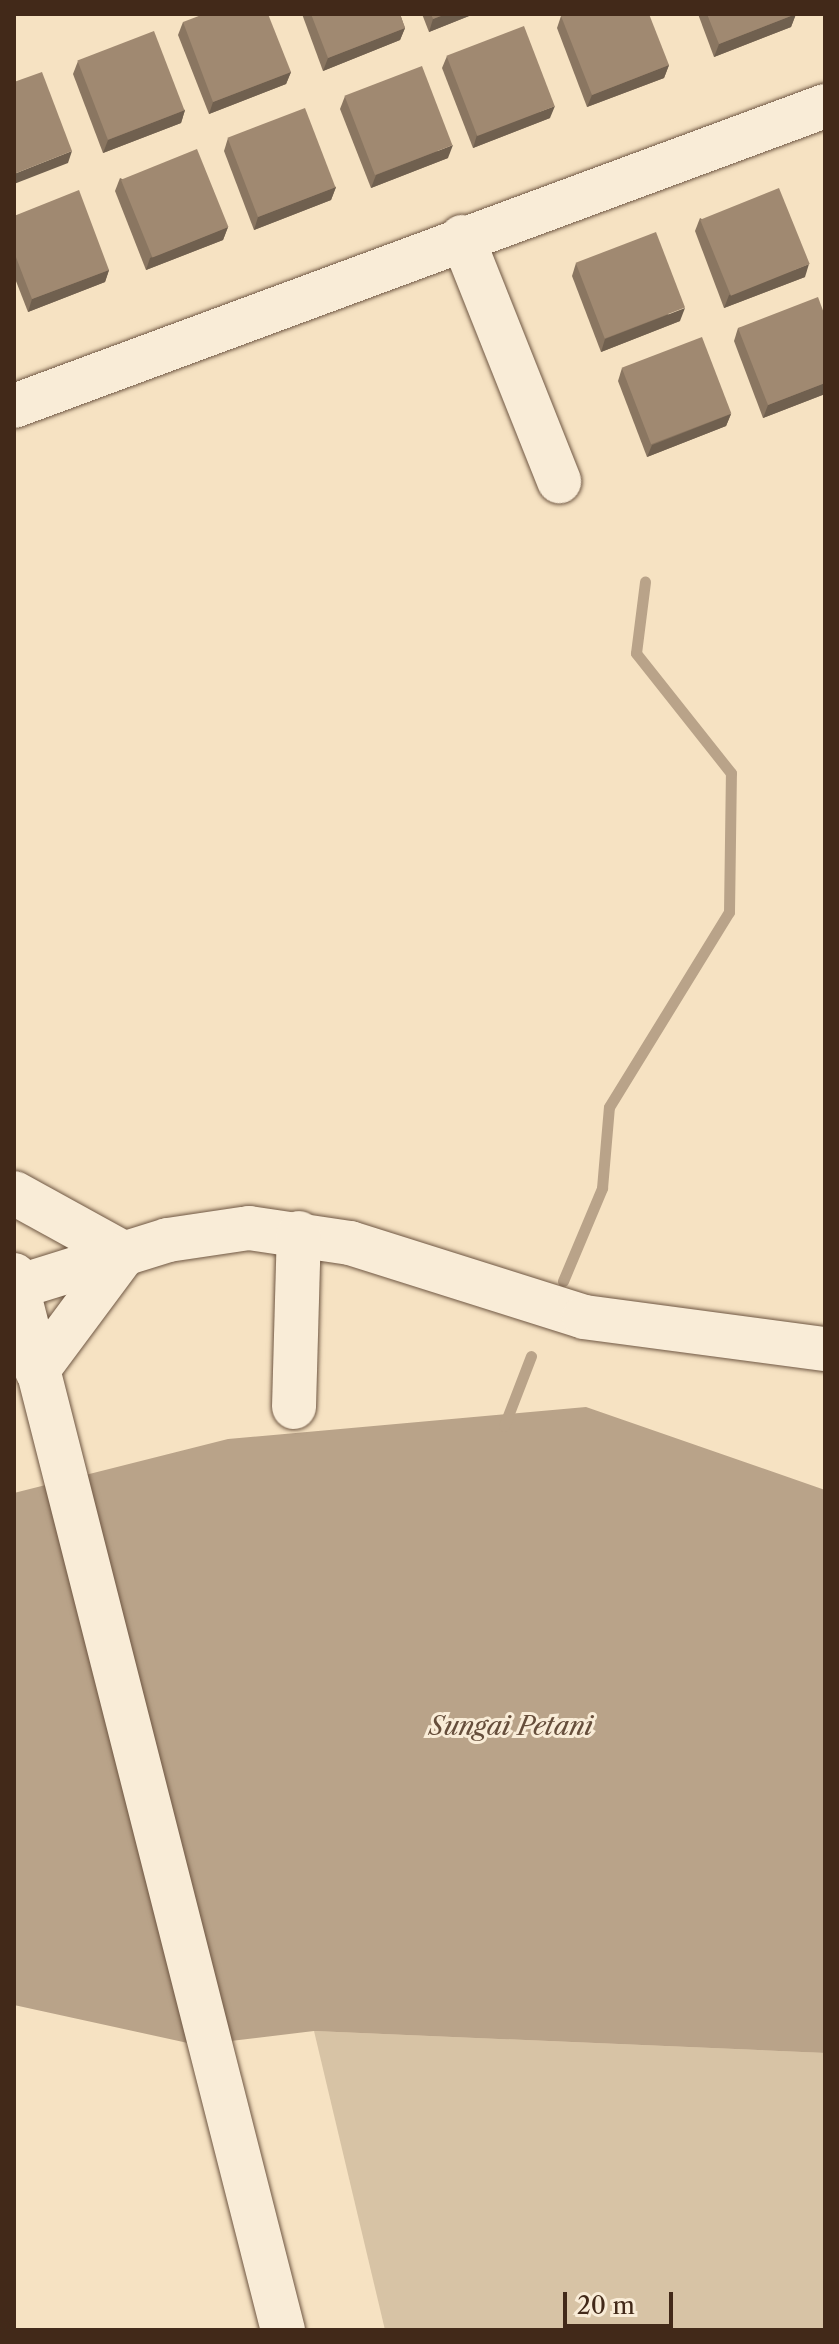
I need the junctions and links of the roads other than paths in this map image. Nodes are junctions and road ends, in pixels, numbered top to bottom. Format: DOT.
graph roads {
  1 [pos="821,120"];
  2 [pos="462,237"];
  3 [pos="14,406"];
  4 [pos="559,481"];
  5 [pos="14,1193"];
  6 [pos="299,1233"];
  7 [pos="125,1254"];
  8 [pos="15,1284"];
  9 [pos="825,1349"];
  10 [pos="25,1364"];
  11 [pos="294,1407"];
  12 [pos="283,2330"];
  1 -- 2 [label="street"];
  2 -- 3 [label="street"];
  2 -- 4 [label="street"];
  5 -- 7 [label="street"];
  6 -- 7 [label="street"];
  6 -- 9 [label="street"];
  6 -- 11 [label="street"];
  7 -- 8 [label="street"];
  7 -- 10 [label="street"];
  8 -- 10 [label="street"];
  10 -- 12 [label="street"];
}
